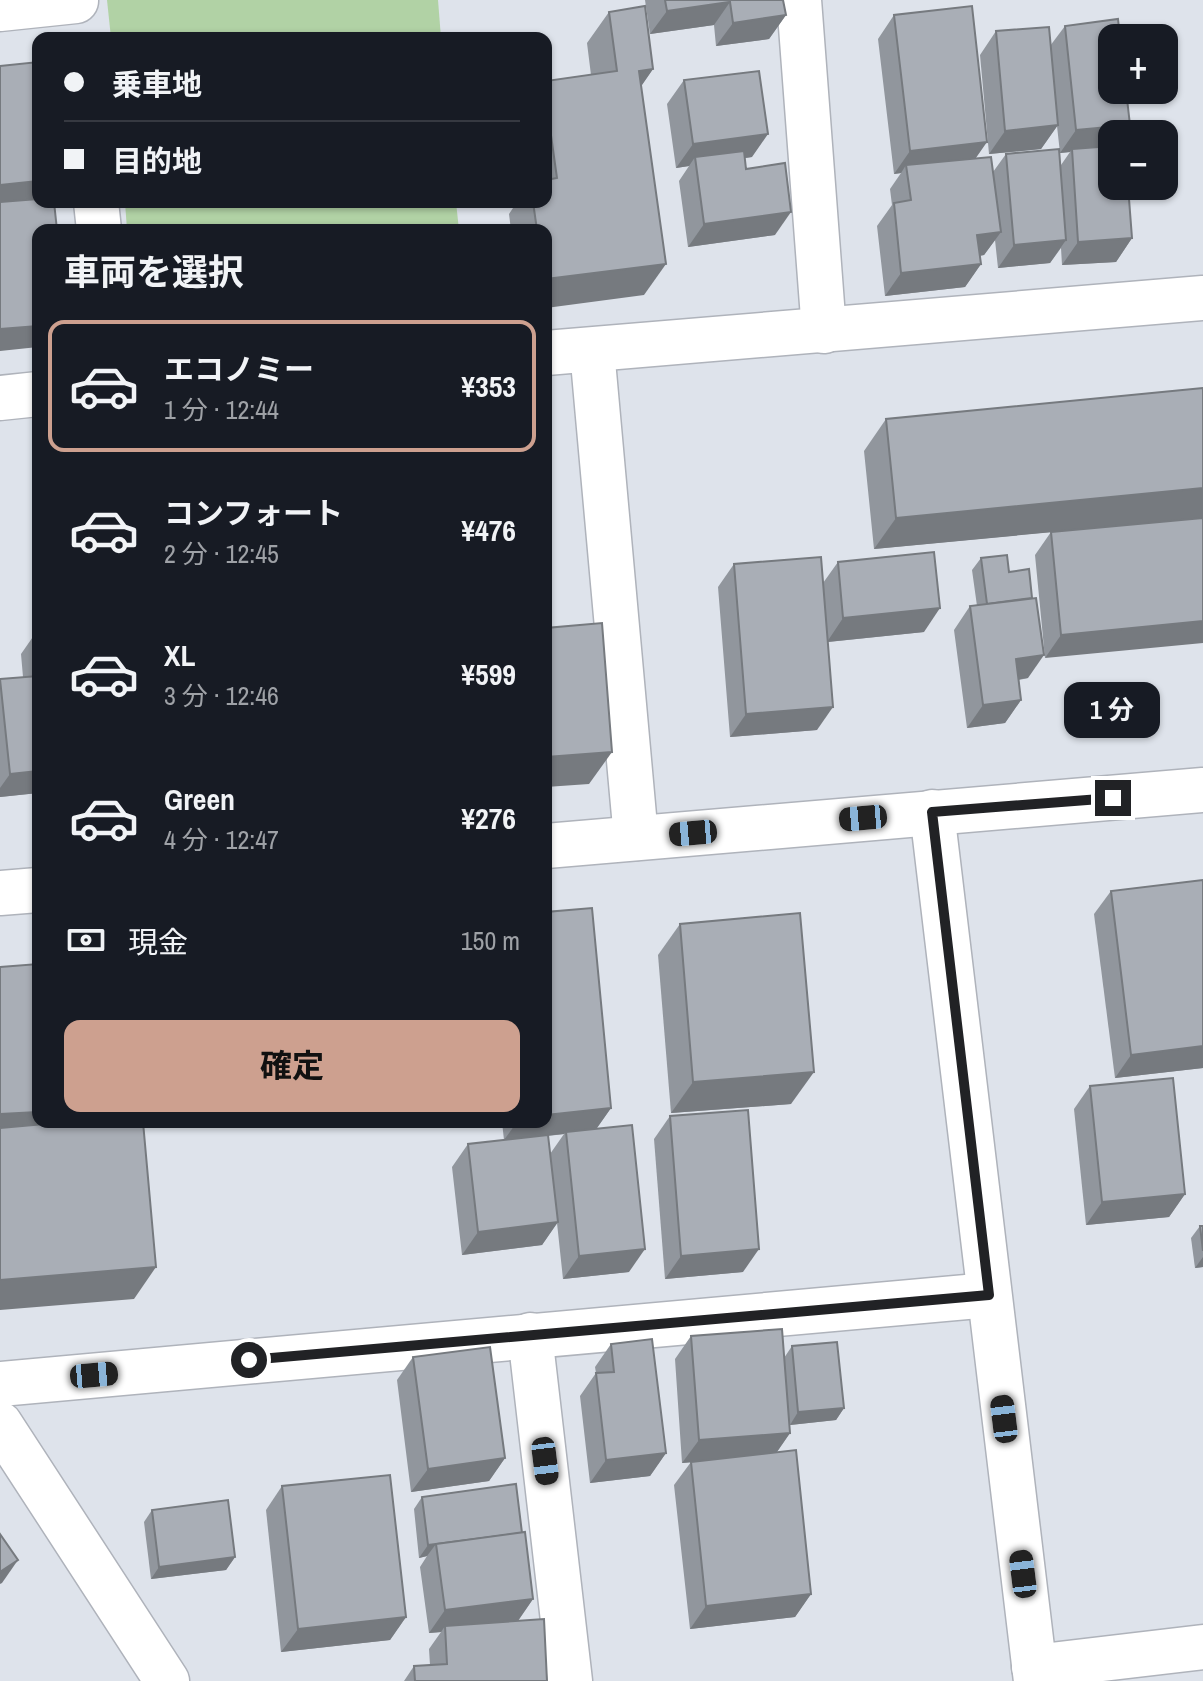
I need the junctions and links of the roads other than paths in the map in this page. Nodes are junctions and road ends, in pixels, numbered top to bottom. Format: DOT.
graph roads {
  1 [pos="76,0"];
  2 [pos="799,0"];
  3 [pos="0,9"];
  4 [pos="79,32"];
  5 [pos="1203,298"];
  6 [pos="824,331"];
  7 [pos="592,350"];
  8 [pos="552,353"];
  9 [pos="32,395"];
  10 [pos="0,398"];
  11 [pos="1203,790"];
  12 [pos="932,812"];
  13 [pos="636,838"];
  14 [pos="552,845"];
  15 [pos="32,890"];
  16 [pos="0,893"];
  17 [pos="989,1295"];
  18 [pos="530,1335"];
  19 [pos="0,1384"];
  20 [pos="0,1424"];
  21 [pos="1203,1647"];
  22 [pos="1035,1674"];
  23 [pos="167,1681"];
  24 [pos="570,1681"];
  1 -- 3 [label="street"];
  1 -- 4 [label="street"];
  2 -- 6 [label="street"];
  5 -- 6 [label="street"];
  6 -- 7 [label="street"];
  7 -- 8 [label="street"];
  7 -- 13 [label="street"];
  9 -- 10 [label="street"];
  11 -- 12 [label="street"];
  12 -- 13 [label="street"];
  12 -- 17 [label="street"];
  13 -- 14 [label="street"];
  15 -- 16 [label="street"];
  17 -- 18 [label="street"];
  17 -- 22 [label="street"];
  18 -- 19 [label="street"];
  18 -- 24 [label="street"];
  20 -- 23 [label="street"];
  21 -- 22 [label="street"];
}
